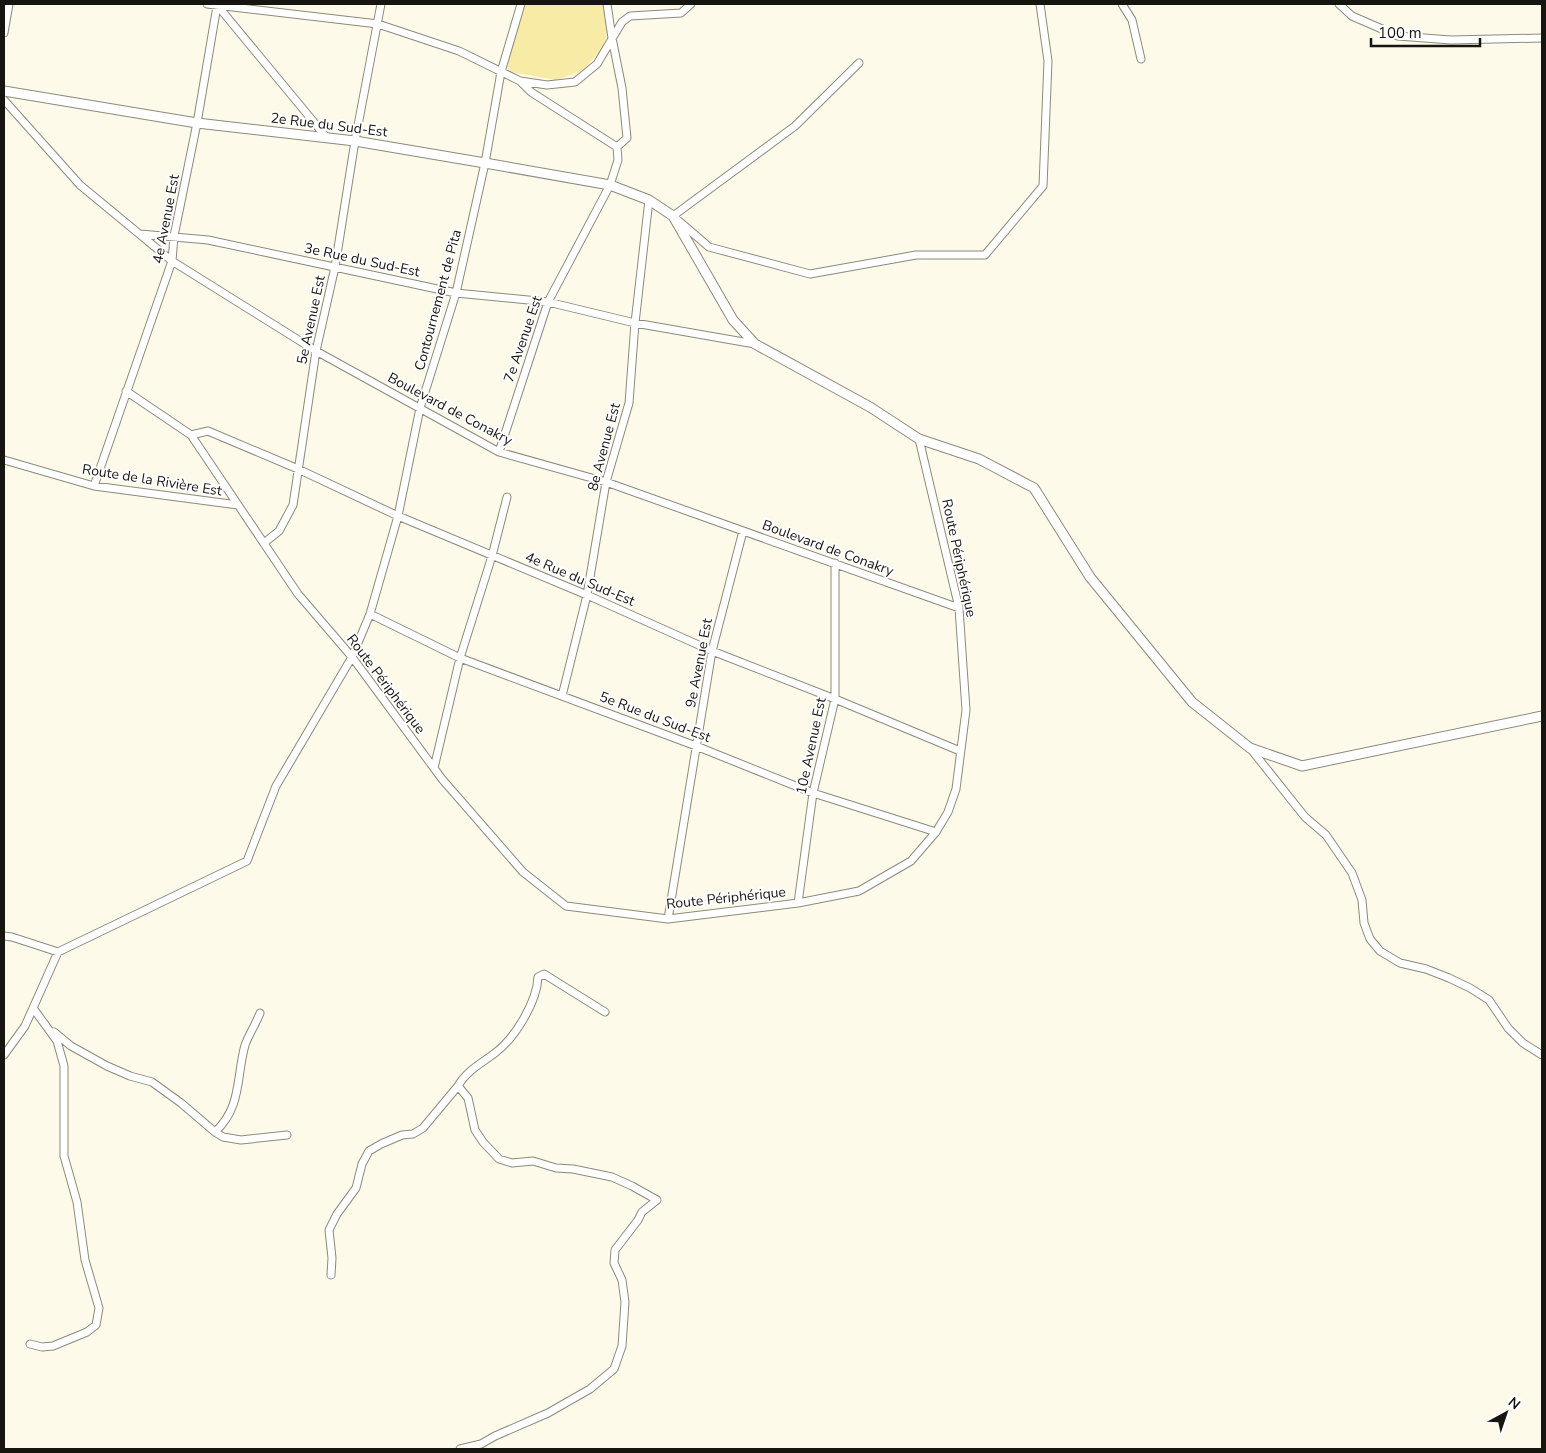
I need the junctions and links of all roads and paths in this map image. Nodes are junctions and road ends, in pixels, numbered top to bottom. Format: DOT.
graph roads {
  1 [pos="9,4"];
  2 [pos="207,4"];
  3 [pos="382,4"];
  4 [pos="521,4"];
  5 [pos="607,4"];
  6 [pos="691,4"];
  7 [pos="1040,4"];
  8 [pos="1122,4"];
  9 [pos="1339,4"];
  10 [pos="217,5"];
  11 [pos="378,24"];
  12 [pos="4,33"];
  13 [pos="612,38"];
  14 [pos="1542,38"];
  15 [pos="1141,59"];
  16 [pos="859,63"];
  17 [pos="502,72"];
  18 [pos="520,81"];
  19 [pos="4,91"];
  20 [pos="4,100"];
  21 [pos="197,123"];
  22 [pos="327,138"];
  23 [pos="355,141"];
  24 [pos="617,147"];
  25 [pos="485,162"];
  26 [pos="610,185"];
  27 [pos="649,200"];
  28 [pos="673,216"];
  29 [pos="139,234"];
  30 [pos="174,236"];
  31 [pos="172,261"];
  32 [pos="335,267"];
  33 [pos="456,293"];
  34 [pos="548,302"];
  35 [pos="635,323"];
  36 [pos="755,344"];
  37 [pos="316,351"];
  38 [pos="126,391"];
  39 [pos="420,408"];
  40 [pos="191,435"];
  41 [pos="919,439"];
  42 [pos="499,452"];
  43 [pos="4,460"];
  44 [pos="298,470"];
  45 [pos="606,482"];
  46 [pos="94,486"];
  47 [pos="507,498"];
  48 [pos="238,505"];
  49 [pos="398,516"];
  50 [pos="743,531"];
  51 [pos="264,543"];
  52 [pos="492,556"];
  53 [pos="835,563"];
  54 [pos="587,595"];
  55 [pos="960,608"];
  56 [pos="370,614"];
  57 [pos="712,651"];
  58 [pos="352,657"];
  59 [pos="460,658"];
  60 [pos="562,696"];
  61 [pos="835,699"];
  62 [pos="1542,716"];
  63 [pos="696,746"];
  64 [pos="1250,748"];
  65 [pos="960,751"];
  66 [pos="434,768"];
  67 [pos="813,793"];
  68 [pos="936,832"];
  69 [pos="798,903"];
  70 [pos="668,919"];
  71 [pos="4,936"];
  72 [pos="58,952"];
  73 [pos="33,1008"];
  74 [pos="605,1012"];
  75 [pos="260,1013"];
  76 [pos="45,1023"];
  77 [pos="4,1055"];
  78 [pos="1542,1055"];
  79 [pos="458,1086"];
  80 [pos="214,1132"];
  81 [pos="287,1135"];
  82 [pos="331,1275"];
  83 [pos="30,1344"];
  84 [pos="460,1449"];
  1 -- 12 [label="street"];
  2 -- 10 [label="street"];
  3 -- 11 [label="street, 5e Avenue Est"];
  4 -- 17 [label="street, Contournement de Pita"];
  5 -- 13 [label="street"];
  6 -- 13 [label="street"];
  7 -- 28 [label="street"];
  8 -- 15 [label="street"];
  9 -- 14 [label="street"];
  10 -- 11 [label="street"];
  10 -- 21 [label="street, 4e Avenue Est"];
  10 -- 22 [label="street"];
  11 -- 17 [label="street"];
  11 -- 23 [label="street, 5e Avenue Est"];
  13 -- 18 [label="street"];
  13 -- 24 [label="street, 7e Avenue Est"];
  16 -- 28 [label="street"];
  17 -- 18 [label="street"];
  17 -- 25 [label="street, Contournement de Pita"];
  18 -- 24 [label="street"];
  19 -- 21 [label="street, 2e Rue du Sud-Est"];
  20 -- 29 [label="street, Boulevard de Conakry"];
  21 -- 22 [label="street, 2e Rue du Sud-Est"];
  21 -- 30 [label="street, 4e Avenue Est"];
  22 -- 23 [label="street, 2e Rue du Sud-Est"];
  23 -- 25 [label="street, 2e Rue du Sud-Est"];
  23 -- 32 [label="street, 5e Avenue Est"];
  24 -- 26 [label="street, 7e Avenue Est"];
  25 -- 26 [label="street, 2e Rue du Sud-Est"];
  25 -- 33 [label="street, Contournement de Pita"];
  26 -- 27 [label="street, 2e Rue du Sud-Est"];
  26 -- 34 [label="street, 7e Avenue Est"];
  27 -- 28 [label="street, 2e Rue du Sud-Est"];
  27 -- 35 [label="street, 8e Avenue Est"];
  28 -- 36 [label="street"];
  29 -- 30 [label="street, 3e Rue du Sud-Est"];
  29 -- 31 [label="street, Boulevard de Conakry"];
  30 -- 31 [label="street, 4e Avenue Est"];
  30 -- 32 [label="street, 3e Rue du Sud-Est"];
  31 -- 37 [label="street, Boulevard de Conakry"];
  31 -- 38 [label="street, 4e Avenue Est"];
  32 -- 33 [label="street, 3e Rue du Sud-Est"];
  32 -- 37 [label="street, 5e Avenue Est"];
  33 -- 34 [label="street, 3e Rue du Sud-Est"];
  33 -- 39 [label="street, Contournement de Pita"];
  34 -- 35 [label="street, 3e Rue du Sud-Est"];
  34 -- 42 [label="street, 7e Avenue Est"];
  35 -- 36 [label="street, 3e Rue du Sud-Est"];
  35 -- 45 [label="street, 8e Avenue Est"];
  36 -- 41 [label="street"];
  37 -- 39 [label="street, Boulevard de Conakry"];
  37 -- 44 [label="street, 5e Avenue Est"];
  38 -- 40 [label="street, Route Périphérique"];
  38 -- 46 [label="street, 4e Avenue Est"];
  39 -- 42 [label="street, Boulevard de Conakry"];
  39 -- 49 [label="street, Contournement de Pita"];
  40 -- 44 [label="street, 4e Rue du Sud-Est"];
  40 -- 48 [label="street, Route Périphérique"];
  41 -- 55 [label="street, Route Périphérique"];
  41 -- 64 [label="street"];
  42 -- 45 [label="street, Boulevard de Conakry"];
  43 -- 46 [label="street, Route de la Rivière Est"];
  44 -- 49 [label="street, 4e Rue du Sud-Est"];
  44 -- 51 [label="street, 5e Avenue Est"];
  45 -- 50 [label="street, Boulevard de Conakry"];
  45 -- 54 [label="street, 8e Avenue Est"];
  46 -- 48 [label="street, Route de la Rivière Est"];
  47 -- 52 [label="street"];
  48 -- 51 [label="street, Route Périphérique"];
  49 -- 52 [label="street, 4e Rue du Sud-Est"];
  49 -- 56 [label="street, Contournement de Pita"];
  50 -- 53 [label="street, Boulevard de Conakry"];
  50 -- 57 [label="street, 9e Avenue Est"];
  51 -- 58 [label="street, Route Périphérique"];
  52 -- 54 [label="street, 4e Rue du Sud-Est"];
  52 -- 59 [label="street"];
  53 -- 55 [label="street, Boulevard de Conakry"];
  53 -- 61 [label="street, 10e Avenue Est"];
  54 -- 57 [label="street, 4e Rue du Sud-Est"];
  54 -- 60 [label="street, 8e Avenue Est"];
  55 -- 65 [label="street, Route Périphérique"];
  56 -- 58 [label="street, Contournement de Pita"];
  56 -- 59 [label="street, 5e Rue du Sud-Est"];
  57 -- 61 [label="street, 4e Rue du Sud-Est"];
  57 -- 63 [label="street, 9e Avenue Est"];
  58 -- 66 [label="street, Route Périphérique"];
  58 -- 72 [label="street, Contournement de Pita"];
  59 -- 60 [label="street, 5e Rue du Sud-Est"];
  59 -- 66 [label="street"];
  60 -- 63 [label="street, 5e Rue du Sud-Est"];
  61 -- 65 [label="street, 4e Rue du Sud-Est"];
  61 -- 67 [label="street, 10e Avenue Est"];
  62 -- 64 [label="street"];
  63 -- 67 [label="street, 5e Rue du Sud-Est"];
  63 -- 70 [label="street, 9e Avenue Est"];
  64 -- 78 [label="street"];
  65 -- 68 [label="street, Route Périphérique"];
  66 -- 70 [label="street, Route Périphérique"];
  67 -- 68 [label="street, 5e Rue du Sud-Est"];
  67 -- 69 [label="street, 10e Avenue Est"];
  68 -- 69 [label="street, Route Périphérique"];
  69 -- 70 [label="street, Route Périphérique"];
  71 -- 72 [label="street"];
  72 -- 73 [label="street"];
  73 -- 76 [label="street"];
  73 -- 77 [label="street"];
  74 -- 79 [label="street"];
  75 -- 80 [label="street"];
  76 -- 80 [label="street"];
  76 -- 83 [label="street"];
  79 -- 82 [label="street"];
  79 -- 84 [label="street"];
  80 -- 81 [label="street"];
}
